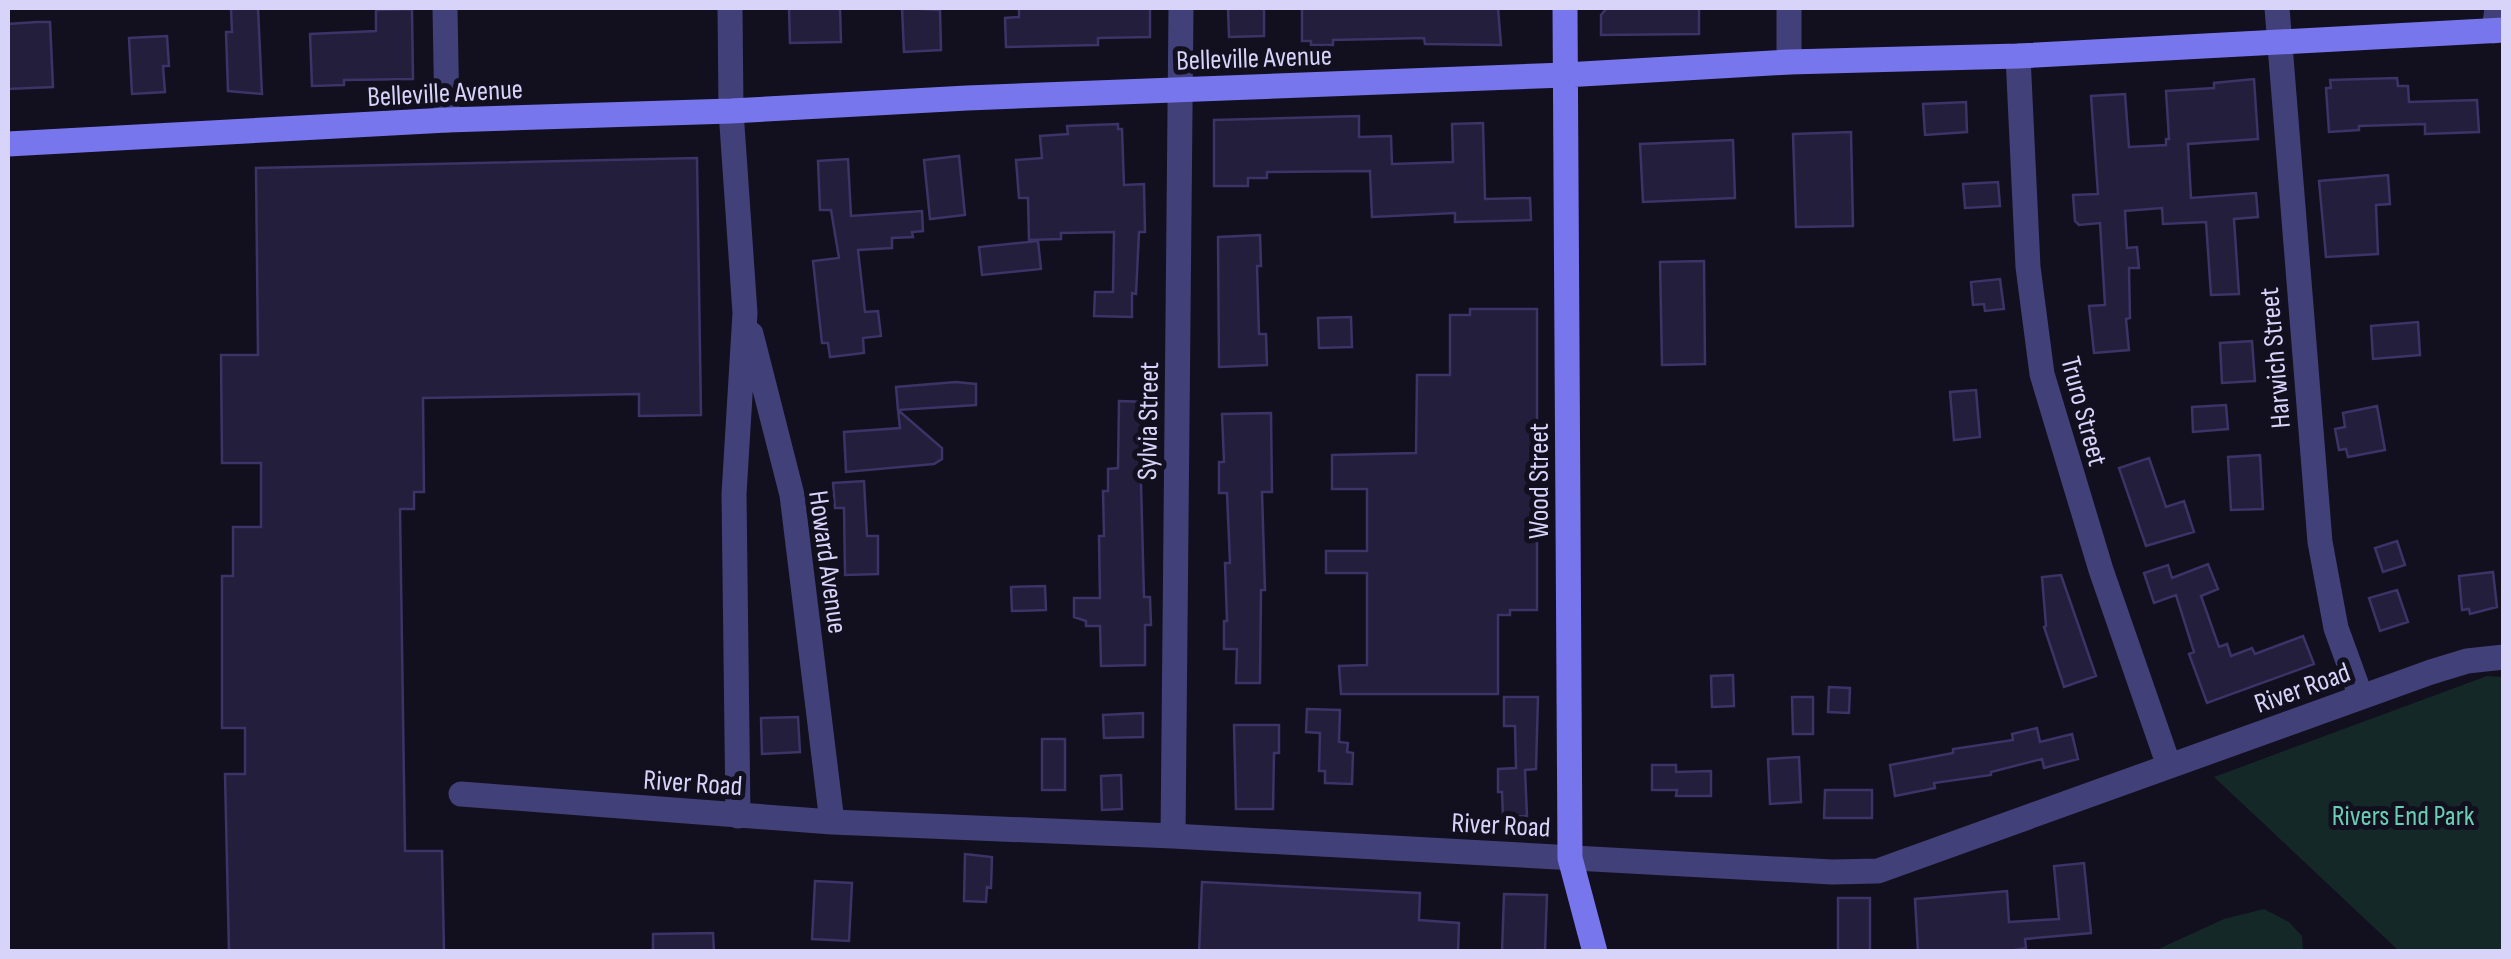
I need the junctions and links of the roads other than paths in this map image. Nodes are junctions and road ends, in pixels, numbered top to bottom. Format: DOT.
graph roads {
  1 [pos="445,8"];
  2 [pos="730,8"];
  3 [pos="1180,8"];
  4 [pos="1565,8"];
  5 [pos="1789,8"];
  6 [pos="2276,8"];
  7 [pos="2498,23"];
  8 [pos="2278,42"];
  9 [pos="2018,56"];
  10 [pos="1789,62"];
  11 [pos="1565,75"];
  12 [pos="1180,90"];
  13 [pos="731,112"];
  14 [pos="446,120"];
  15 [pos="8,144"];
  16 [pos="745,313"];
  17 [pos="2504,657"];
  18 [pos="2362,698"];
  19 [pos="2169,766"];
  20 [pos="461,794"];
  21 [pos="738,816"];
  22 [pos="832,822"];
  23 [pos="1173,836"];
  24 [pos="1570,858"];
  25 [pos="1595,952"];
  1 -- 14 [label="street"];
  2 -- 13 [label="street, Howard Avenue"];
  3 -- 12 [label="street, Sylvia Street"];
  4 -- 11 [label="main road, Wood Street"];
  5 -- 10 [label="street"];
  6 -- 8 [label="street, Harwich Street"];
  7 -- 8 [label="main road, Belleville Avenue"];
  8 -- 9 [label="main road, Belleville Avenue"];
  8 -- 18 [label="street, Harwich Street"];
  9 -- 10 [label="main road, Belleville Avenue"];
  9 -- 19 [label="street, Truro Street"];
  10 -- 11 [label="main road, Belleville Avenue"];
  11 -- 12 [label="main road, Belleville Avenue"];
  11 -- 24 [label="main road, Wood Street"];
  12 -- 13 [label="main road, Belleville Avenue"];
  12 -- 23 [label="street, Sylvia Street"];
  13 -- 14 [label="main road, Belleville Avenue"];
  13 -- 16 [label="street, Howard Avenue"];
  14 -- 15 [label="main road, Belleville Avenue"];
  16 -- 21 [label="street, Howard Avenue"];
  16 -- 22 [label="street, Howard Avenue"];
  17 -- 18 [label="street, River Road"];
  18 -- 19 [label="street, River Road"];
  19 -- 24 [label="street, River Road"];
  20 -- 21 [label="street, River Road"];
  21 -- 22 [label="street, River Road"];
  22 -- 23 [label="street, River Road"];
  23 -- 24 [label="street, River Road"];
  24 -- 25 [label="main road, Wood Street"];
}
